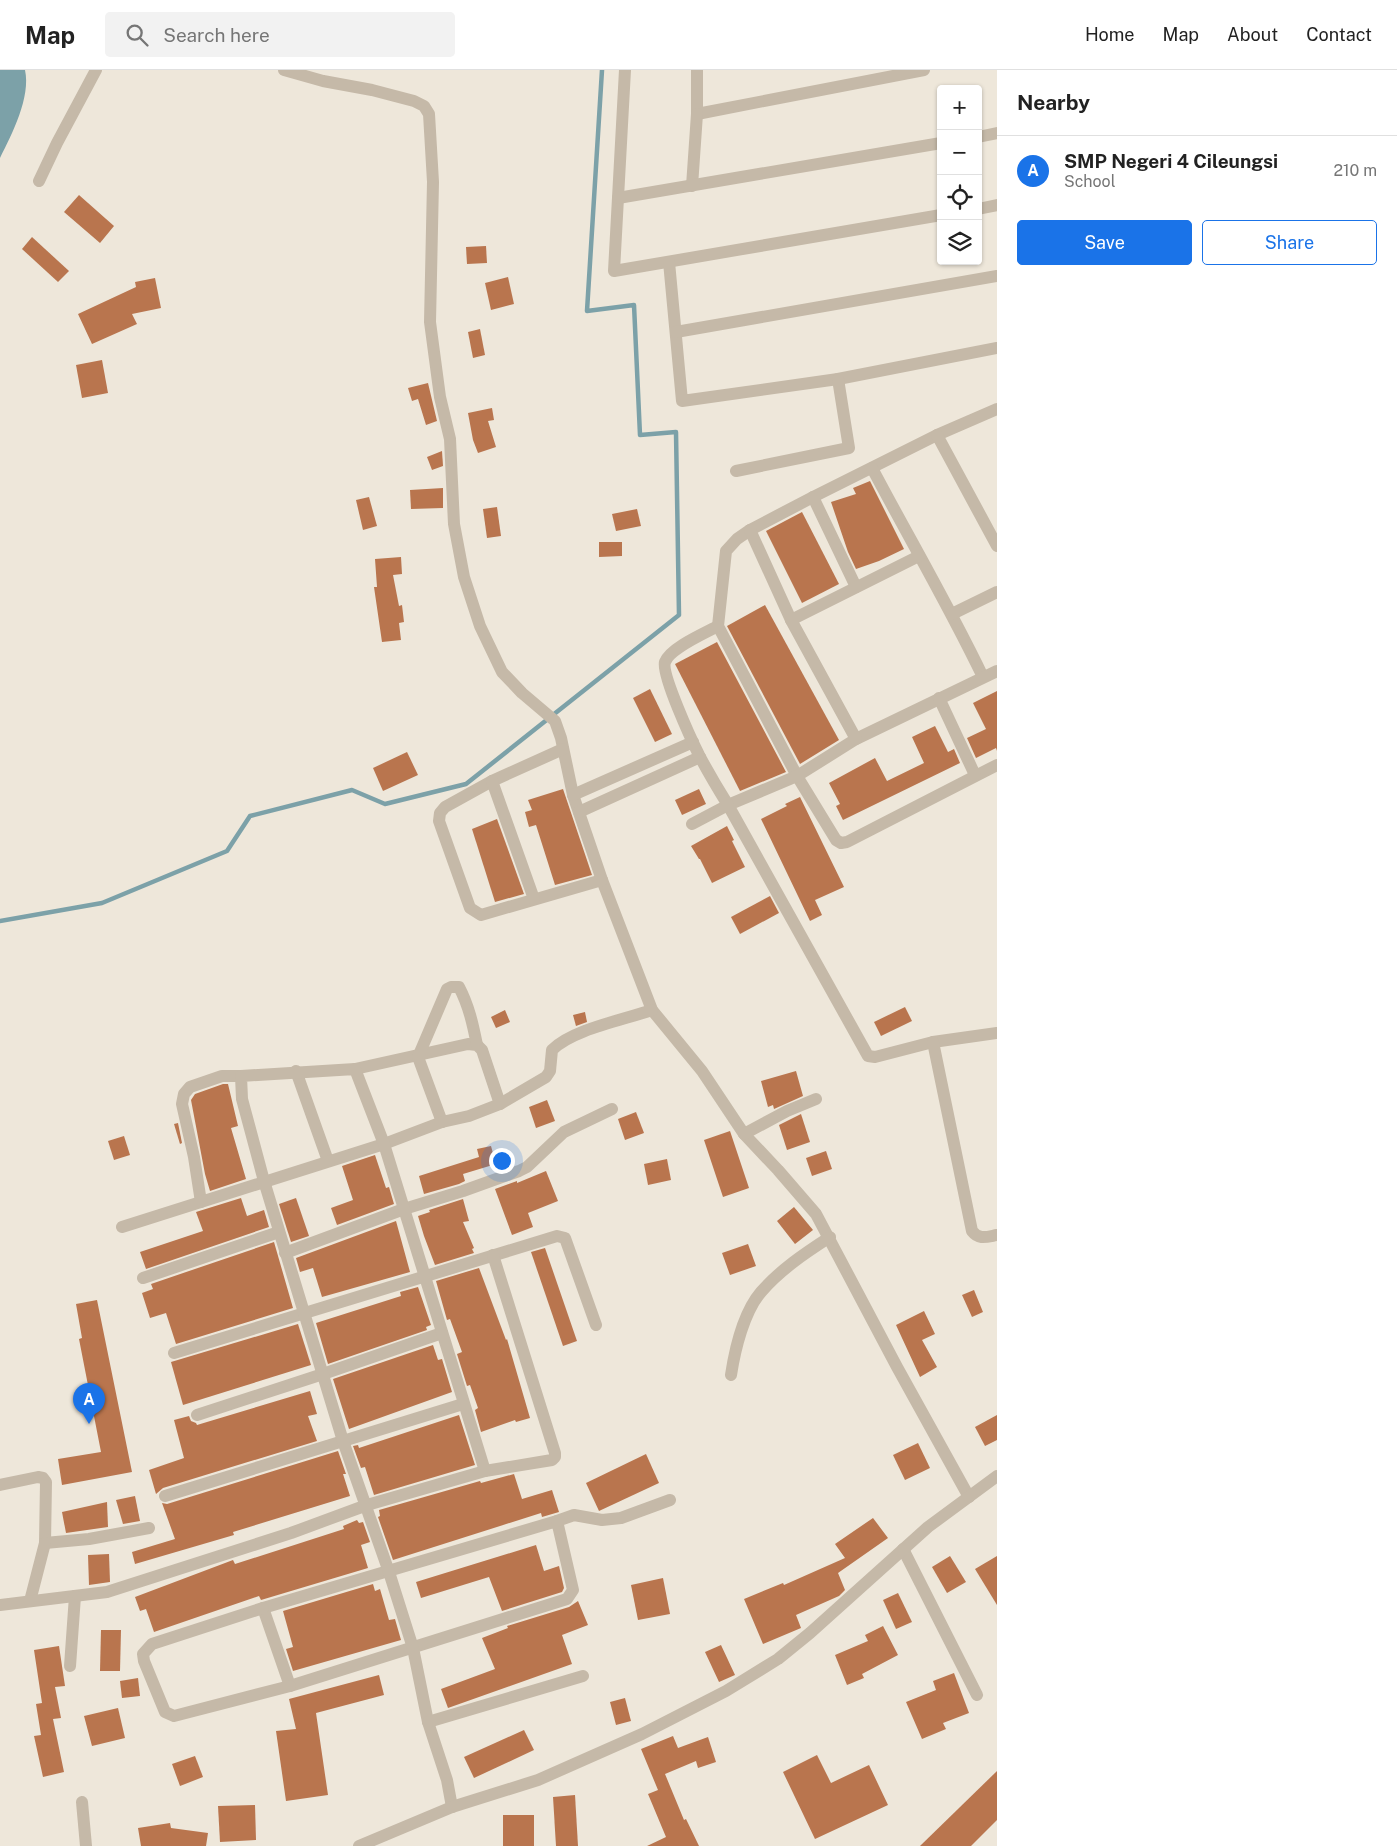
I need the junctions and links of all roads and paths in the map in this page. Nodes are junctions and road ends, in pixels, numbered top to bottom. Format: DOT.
graph roads {
  1 [pos="96,70"];
  2 [pos="284,70"];
  3 [pos="625,70"];
  4 [pos="697,70"];
  5 [pos="924,70"];
  6 [pos="697,114"];
  7 [pos="997,134"];
  8 [pos="982,136"];
  9 [pos="937,144"];
  10 [pos="39,180"];
  11 [pos="692,186"];
  12 [pos="618,198"];
  13 [pos="997,205"];
  14 [pos="982,208"];
  15 [pos="937,216"];
  16 [pos="669,262"];
  17 [pos="997,276"];
  18 [pos="676,332"];
  19 [pos="997,348"];
  20 [pos="838,379"];
  21 [pos="997,409"];
  22 [pos="937,435"];
  23 [pos="872,468"];
  24 [pos="736,471"];
  25 [pos="813,497"];
  26 [pos="750,530"];
  27 [pos="997,546"];
  28 [pos="919,556"];
  29 [pos="856,587"];
  30 [pos="997,592"];
  31 [pos="952,614"];
  32 [pos="791,620"];
  33 [pos="718,626"];
  34 [pos="997,671"];
  35 [pos="983,678"];
  36 [pos="939,698"];
  37 [pos="856,739"];
  38 [pos="693,742"];
  39 [pos="563,749"];
  40 [pos="700,757"];
  41 [pos="997,765"];
  42 [pos="975,775"];
  43 [pos="797,776"];
  44 [pos="492,781"];
  45 [pos="573,795"];
  46 [pos="728,805"];
  47 [pos="579,812"];
  48 [pos="692,824"];
  49 [pos="602,880"];
  50 [pos="534,899"];
  51 [pos="652,1010"];
  52 [pos="997,1032"];
  53 [pos="933,1042"];
  54 [pos="477,1045"];
  55 [pos="418,1057"];
  56 [pos="355,1069"];
  57 [pos="296,1071"];
  58 [pos="241,1076"];
  59 [pos="816,1099"];
  60 [pos="500,1104"];
  61 [pos="612,1109"];
  62 [pos="442,1122"];
  63 [pos="744,1134"];
  64 [pos="384,1144"];
  65 [pos="328,1161"];
  66 [pos="264,1181"];
  67 [pos="201,1202"];
  68 [pos="404,1209"];
  69 [pos="122,1227"];
  70 [pos="279,1232"];
  71 [pos="997,1235"];
  72 [pos="830,1238"];
  73 [pos="285,1253"];
  74 [pos="493,1255"];
  75 [pos="424,1276"];
  76 [pos="143,1278"];
  77 [pos="304,1313"];
  78 [pos="596,1324"];
  79 [pos="442,1332"];
  80 [pos="174,1353"];
  81 [pos="323,1374"];
  82 [pos="731,1375"];
  83 [pos="463,1404"];
  84 [pos="198,1415"];
  85 [pos="343,1441"];
  86 [pos="485,1471"];
  87 [pos="997,1476"];
  88 [pos="0,1485"];
  89 [pos="165,1496"];
  90 [pos="969,1496"];
  91 [pos="670,1500"];
  92 [pos="367,1505"];
  93 [pos="557,1521"];
  94 [pos="149,1528"];
  95 [pos="45,1543"];
  96 [pos="904,1549"];
  97 [pos="389,1572"];
  98 [pos="75,1596"];
  99 [pos="30,1601"];
  100 [pos="0,1605"];
  101 [pos="263,1608"];
  102 [pos="413,1648"];
  103 [pos="70,1666"];
  104 [pos="583,1676"];
  105 [pos="290,1686"];
  106 [pos="977,1695"];
  107 [pos="428,1722"];
  108 [pos="82,1802"];
  109 [pos="452,1807"];
  110 [pos="86,1846"];
  111 [pos="359,1846"];
  1 -- 10 [label="street"];
  2 -- 39 [label="street"];
  3 -- 12 [label="street"];
  4 -- 6 [label="street"];
  5 -- 6 [label="street"];
  6 -- 11 [label="street"];
  7 -- 8 [label="street"];
  9 -- 11 [label="street"];
  11 -- 12 [label="street"];
  12 -- 16 [label="street"];
  13 -- 14 [label="street"];
  15 -- 16 [label="street"];
  16 -- 18 [label="street"];
  17 -- 18 [label="street"];
  18 -- 20 [label="street"];
  19 -- 20 [label="street"];
  20 -- 24 [label="street"];
  21 -- 22 [label="street"];
  22 -- 23 [label="street"];
  22 -- 27 [label="street"];
  23 -- 25 [label="street"];
  23 -- 28 [label="street"];
  25 -- 26 [label="street"];
  25 -- 29 [label="street"];
  26 -- 32 [label="street"];
  26 -- 33 [label="street"];
  28 -- 29 [label="street"];
  28 -- 31 [label="street"];
  29 -- 32 [label="street"];
  30 -- 31 [label="street"];
  31 -- 35 [label="street"];
  32 -- 37 [label="street"];
  33 -- 38 [label="street"];
  33 -- 43 [label="street"];
  34 -- 35 [label="street"];
  35 -- 36 [label="street"];
  36 -- 37 [label="street"];
  36 -- 42 [label="street"];
  37 -- 43 [label="street"];
  38 -- 40 [label="street"];
  38 -- 45 [label="street"];
  39 -- 44 [label="street"];
  39 -- 45 [label="street"];
  40 -- 46 [label="street"];
  40 -- 47 [label="street"];
  41 -- 42 [label="street"];
  42 -- 43 [label="street"];
  43 -- 46 [label="street"];
  44 -- 50 [label="street"];
  44 -- 50 [label="street"];
  45 -- 47 [label="street"];
  46 -- 48 [label="street"];
  46 -- 53 [label="street"];
  47 -- 49 [label="street"];
  49 -- 50 [label="street"];
  49 -- 51 [label="street"];
  51 -- 60 [label="street"];
  51 -- 63 [label="street"];
  52 -- 53 [label="street"];
  53 -- 71 [label="street"];
  54 -- 55 [label="street"];
  54 -- 55 [label="street"];
  54 -- 60 [label="street"];
  55 -- 56 [label="street"];
  55 -- 62 [label="street"];
  56 -- 57 [label="street"];
  56 -- 64 [label="street"];
  57 -- 58 [label="street"];
  57 -- 65 [label="street"];
  58 -- 66 [label="street"];
  58 -- 67 [label="street"];
  59 -- 63 [label="street"];
  60 -- 62 [label="street"];
  61 -- 68 [label="street"];
  62 -- 64 [label="street"];
  63 -- 72 [label="street"];
  64 -- 65 [label="street"];
  64 -- 68 [label="street"];
  65 -- 66 [label="street"];
  66 -- 67 [label="street"];
  66 -- 70 [label="street"];
  67 -- 69 [label="street"];
  68 -- 73 [label="street"];
  68 -- 75 [label="street"];
  70 -- 73 [label="street"];
  70 -- 76 [label="street"];
  72 -- 82 [label="street"];
  72 -- 90 [label="street"];
  73 -- 77 [label="street"];
  74 -- 75 [label="street"];
  74 -- 78 [label="street"];
  74 -- 86 [label="street"];
  75 -- 77 [label="street"];
  75 -- 79 [label="street"];
  77 -- 80 [label="street"];
  77 -- 81 [label="street"];
  79 -- 81 [label="street"];
  79 -- 83 [label="street"];
  81 -- 84 [label="street"];
  81 -- 85 [label="street"];
  83 -- 85 [label="street"];
  83 -- 86 [label="street"];
  85 -- 89 [label="street"];
  85 -- 92 [label="street"];
  86 -- 92 [label="street"];
  87 -- 90 [label="street"];
  88 -- 95 [label="street"];
  90 -- 96 [label="street"];
  91 -- 93 [label="street"];
  92 -- 97 [label="street"];
  92 -- 98 [label="street"];
  93 -- 97 [label="street"];
  93 -- 102 [label="street"];
  94 -- 95 [label="street"];
  95 -- 99 [label="street"];
  96 -- 106 [label="street"];
  96 -- 109 [label="street"];
  97 -- 101 [label="street"];
  97 -- 102 [label="street"];
  98 -- 99 [label="street"];
  98 -- 103 [label="street"];
  99 -- 100 [label="street"];
  101 -- 105 [label="street"];
  101 -- 105 [label="street"];
  102 -- 105 [label="street"];
  102 -- 107 [label="street"];
  104 -- 107 [label="street"];
  107 -- 109 [label="street"];
  108 -- 110 [label="street"];
  109 -- 111 [label="street"];
}
